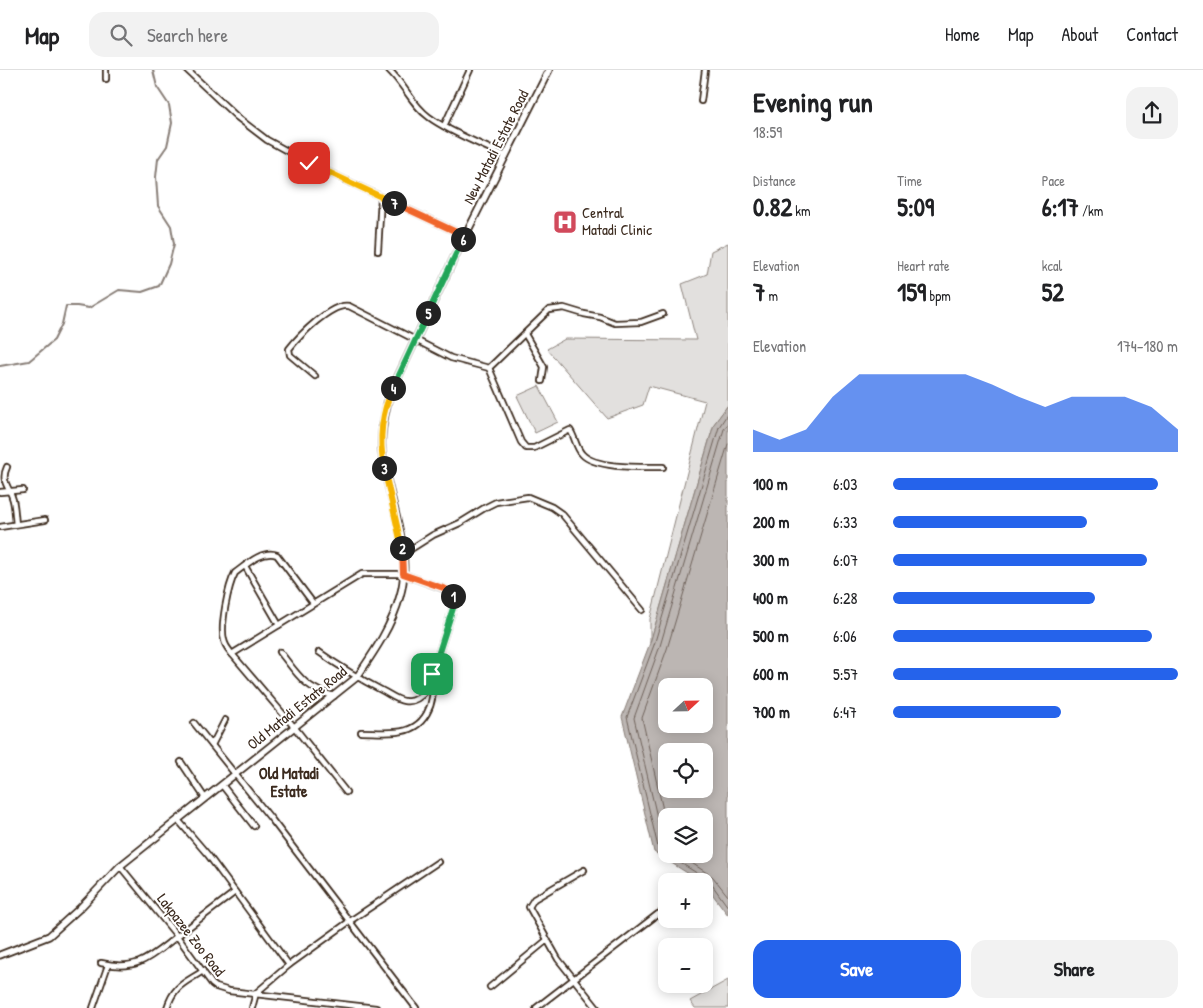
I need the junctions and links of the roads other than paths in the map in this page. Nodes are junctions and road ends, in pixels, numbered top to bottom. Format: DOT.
graph roads {
  1 [pos="106,70"];
  2 [pos="187,70"];
  3 [pos="389,70"];
  4 [pos="397,70"];
  5 [pos="470,70"];
  6 [pos="549,70"];
  7 [pos="705,70"];
  8 [pos="396,76"];
  9 [pos="106,79"];
  10 [pos="701,101"];
  11 [pos="444,126"];
  12 [pos="506,156"];
  13 [pos="381,197"];
  14 [pos="465,236"];
  15 [pos="378,251"];
  16 [pos="663,314"];
  17 [pos="525,334"];
  18 [pos="415,339"];
  19 [pos="489,368"];
  20 [pos="315,376"];
  21 [pos="542,381"];
  22 [pos="7,467"];
  23 [pos="663,467"];
  24 [pos="23,490"];
  25 [pos="9,491"];
  26 [pos="0,492"];
  27 [pos="45,520"];
  28 [pos="16,524"];
  29 [pos="0,527"];
  30 [pos="403,554"];
  31 [pos="244,566"];
  32 [pos="403,574"];
  33 [pos="313,603"];
  34 [pos="642,610"];
  35 [pos="279,625"];
  36 [pos="280,652"];
  37 [pos="319,652"];
  38 [pos="232,654"];
  39 [pos="432,674"];
  40 [pos="357,677"];
  41 [pos="334,696"];
  42 [pos="225,720"];
  43 [pos="194,723"];
  44 [pos="295,728"];
  45 [pos="360,732"];
  46 [pos="212,745"];
  47 [pos="181,762"];
  48 [pos="235,773"];
  49 [pos="222,784"];
  50 [pos="346,792"];
  51 [pos="205,798"];
  52 [pos="178,820"];
  53 [pos="254,826"];
  54 [pos="438,862"];
  55 [pos="120,866"];
  56 [pos="584,870"];
  57 [pos="235,892"];
  58 [pos="658,914"];
  59 [pos="350,921"];
  60 [pos="177,936"];
  61 [pos="547,940"];
  62 [pos="0,955"];
  63 [pos="101,963"];
  64 [pos="108,965"];
  65 [pos="289,965"];
  66 [pos="203,972"];
  67 [pos="574,980"];
  68 [pos="490,987"];
  69 [pos="256,993"];
  70 [pos="93,1008"];
  71 [pos="167,1008"];
  72 [pos="252,1008"];
  73 [pos="376,1008"];
  74 [pos="416,1008"];
  75 [pos="536,1008"];
  76 [pos="597,1008"];
  1 -- 9 [label="street"];
  2 -- 13 [label="street"];
  3 -- 8 [label="street"];
  4 -- 8 [label="street"];
  5 -- 11 [label="street"];
  6 -- 12 [label="street, New Matadi Estate Road"];
  7 -- 10 [label="street"];
  8 -- 11 [label="street"];
  11 -- 12 [label="street"];
  12 -- 14 [label="street, New Matadi Estate Road"];
  13 -- 14 [label="street"];
  13 -- 15 [label="street"];
  14 -- 18 [label="street, Old Matadi Estate Road"];
  16 -- 17 [label="street"];
  17 -- 19 [label="street"];
  17 -- 21 [label="street"];
  18 -- 19 [label="street"];
  18 -- 20 [label="street"];
  18 -- 30 [label="street, Old Matadi Estate Road"];
  19 -- 23 [label="street"];
  22 -- 25 [label="street"];
  24 -- 25 [label="street"];
  25 -- 26 [label="street"];
  25 -- 28 [label="street"];
  27 -- 28 [label="street"];
  28 -- 29 [label="street"];
  30 -- 32 [label="street, Old Matadi Estate Road"];
  30 -- 34 [label="street"];
  31 -- 33 [label="street"];
  31 -- 35 [label="street"];
  31 -- 38 [label="street"];
  32 -- 33 [label="street"];
  32 -- 39 [label="street"];
  32 -- 40 [label="street, Old Matadi Estate Road"];
  33 -- 35 [label="street"];
  35 -- 38 [label="street"];
  36 -- 41 [label="street"];
  37 -- 40 [label="street"];
  38 -- 44 [label="street"];
  39 -- 40 [label="street"];
  39 -- 45 [label="street"];
  40 -- 41 [label="street, Old Matadi Estate Road"];
  41 -- 44 [label="street, Old Matadi Estate Road"];
  42 -- 46 [label="street"];
  43 -- 46 [label="street"];
  44 -- 48 [label="street, Old Matadi Estate Road"];
  44 -- 50 [label="street"];
  46 -- 48 [label="street"];
  47 -- 51 [label="street"];
  48 -- 49 [label="street, Old Matadi Estate Road"];
  48 -- 59 [label="street"];
  49 -- 51 [label="street, Old Matadi Estate Road"];
  49 -- 53 [label="street"];
  51 -- 52 [label="street, Old Matadi Estate Road"];
  52 -- 55 [label="street, Old Matadi Estate Road"];
  52 -- 57 [label="street"];
  54 -- 59 [label="street"];
  55 -- 60 [label="street, Lakpazee Zoo Road"];
  55 -- 62 [label="street, Old Matadi Estate Road"];
  56 -- 61 [label="street"];
  57 -- 60 [label="street"];
  57 -- 65 [label="street"];
  58 -- 67 [label="street"];
  59 -- 65 [label="street"];
  59 -- 74 [label="street"];
  60 -- 64 [label="street"];
  60 -- 66 [label="street, Lakpazee Zoo Road"];
  61 -- 67 [label="street"];
  61 -- 68 [label="street"];
  63 -- 64 [label="street"];
  64 -- 70 [label="street"];
  65 -- 69 [label="street"];
  66 -- 69 [label="street, Lakpazee Zoo Road"];
  66 -- 71 [label="street"];
  67 -- 75 [label="street"];
  67 -- 76 [label="street"];
  69 -- 72 [label="street"];
  69 -- 73 [label="street, Lakpazee Zoo Road"];
}
